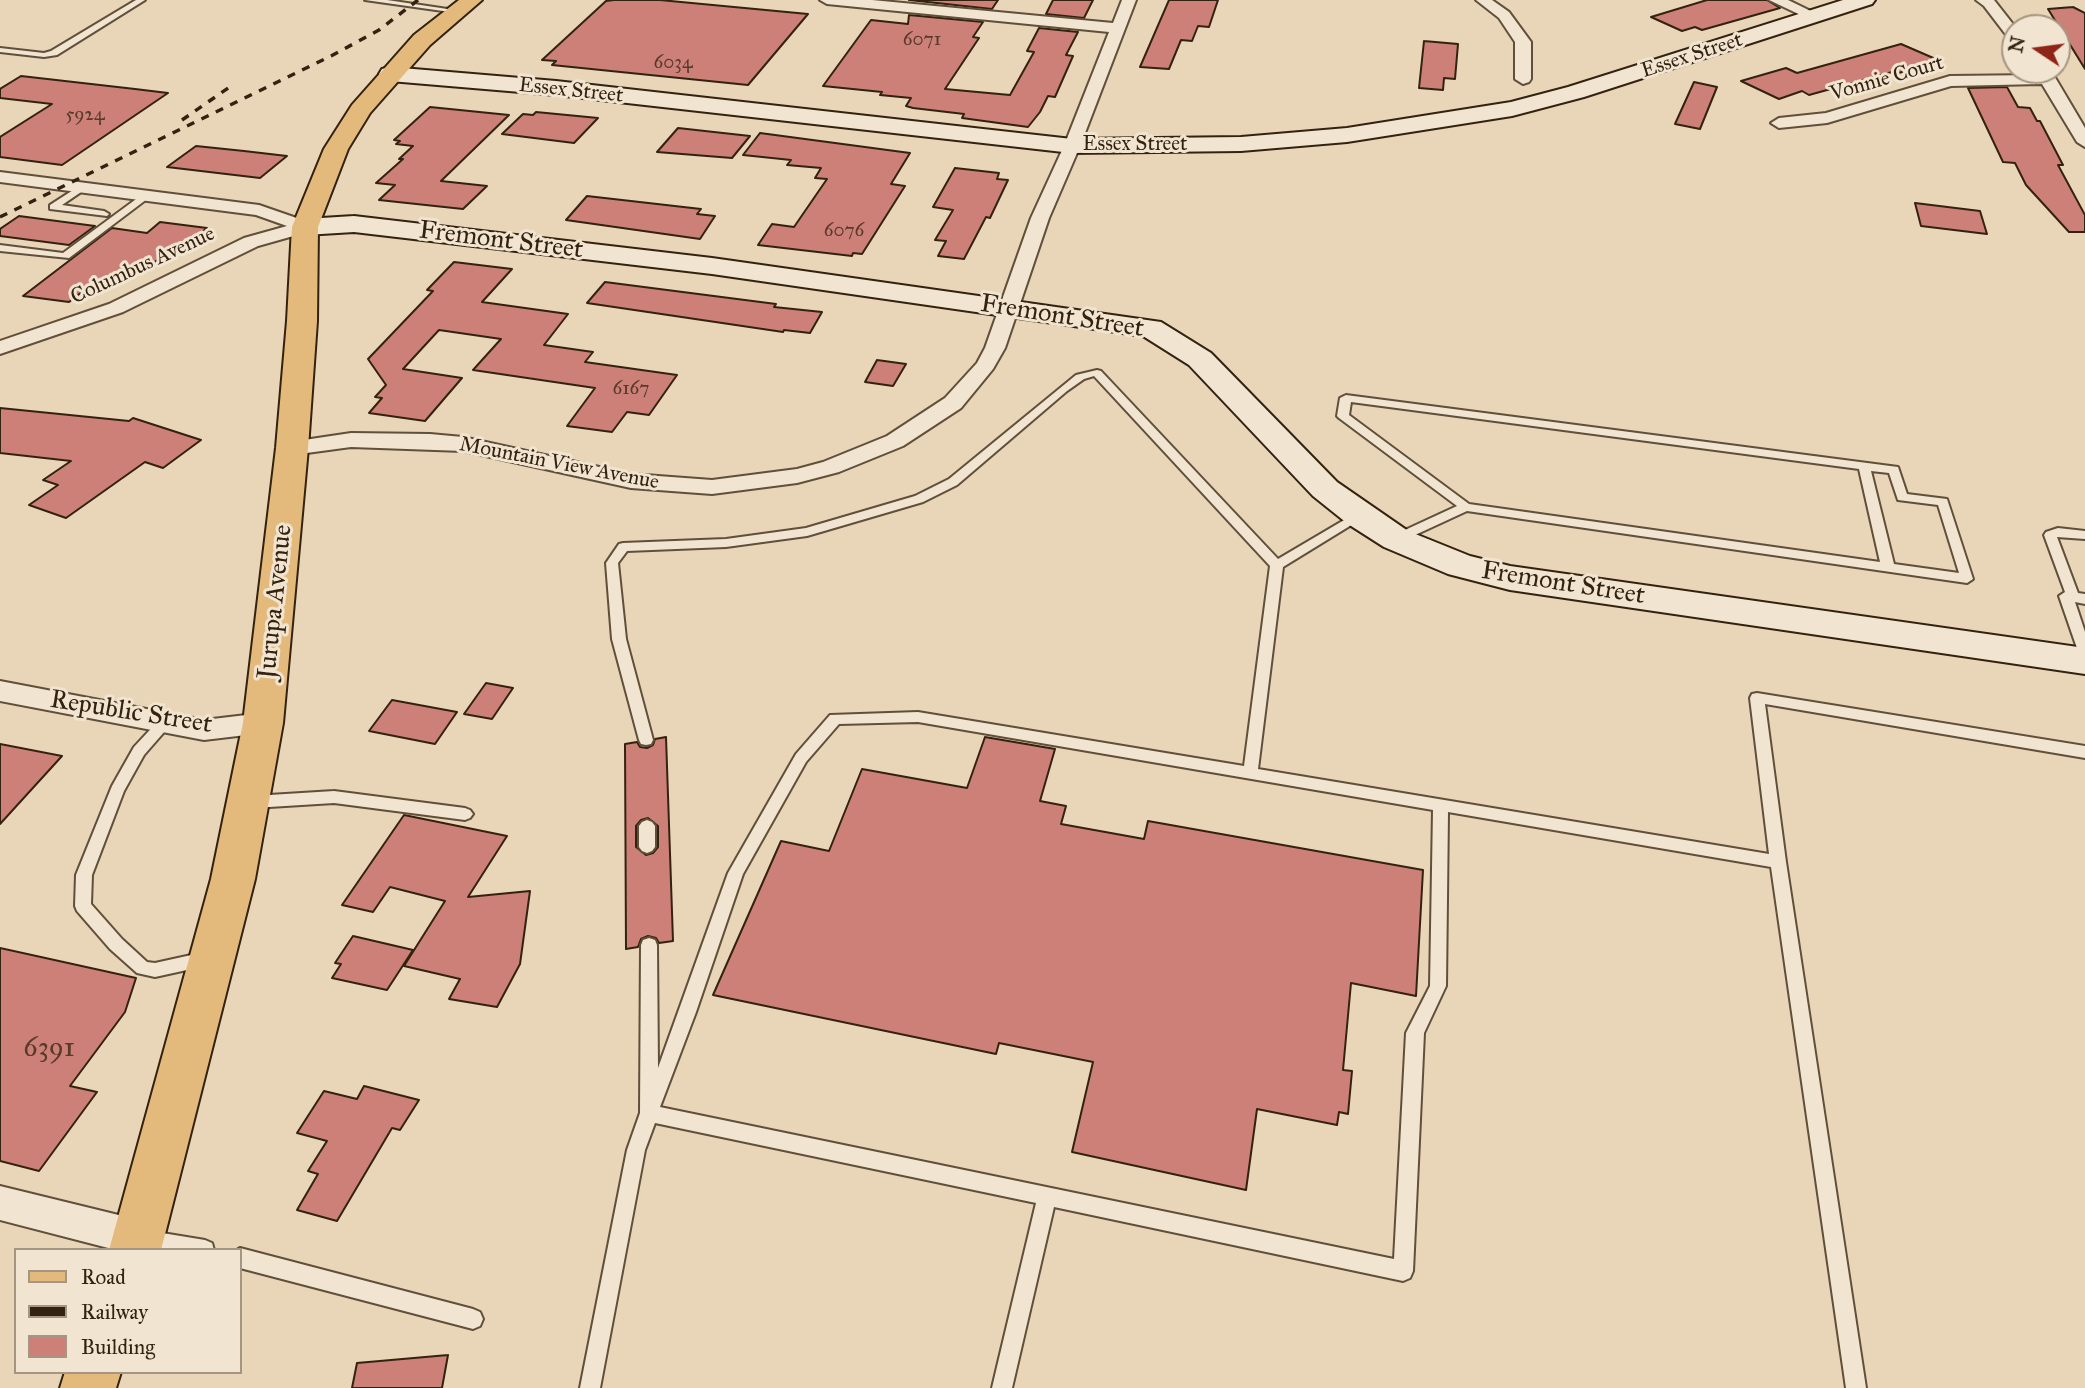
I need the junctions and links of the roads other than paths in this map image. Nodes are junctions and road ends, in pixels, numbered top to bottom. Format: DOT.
graph roads {
  1 [pos="141,0"];
  2 [pos="369,0"];
  3 [pos="827,0"];
  4 [pos="1129,0"];
  5 [pos="1483,0"];
  6 [pos="1776,0"];
  7 [pos="1865,0"];
  8 [pos="1983,0"];
  9 [pos="464,5"];
  10 [pos="1814,16"];
  11 [pos="2001,19"];
  12 [pos="1116,28"];
  13 [pos="0,50"];
  14 [pos="390,74"];
  15 [pos="2001,78"];
  16 [pos="1523,79"];
  17 [pos="2050,84"];
  18 [pos="1779,123"];
  19 [pos="2085,142"];
  20 [pos="1072,146"];
  21 [pos="0,177"];
  22 [pos="81,188"];
  23 [pos="146,196"];
  24 [pos="104,214"];
  25 [pos="305,227"];
  26 [pos="0,248"];
  27 [pos="1007,308"];
  28 [pos="0,348"];
  29 [pos="292,448"];
  30 [pos="1864,467"];
  31 [pos="1466,507"];
  32 [pos="1360,516"];
  33 [pos="2085,535"];
  34 [pos="1396,539"];
  35 [pos="1277,565"];
  36 [pos="1888,567"];
  37 [pos="2079,598"];
  38 [pos="2085,650"];
  39 [pos="2085,661"];
  40 [pos="0,691"];
  41 [pos="165,723"];
  42 [pos="263,723"];
  43 [pos="646,740"];
  44 [pos="2085,752"];
  45 [pos="1250,773"];
  46 [pos="248,803"];
  47 [pos="1441,806"];
  48 [pos="465,814"];
  49 [pos="647,826"];
  50 [pos="648,847"];
  51 [pos="1778,862"];
  52 [pos="649,945"];
  53 [pos="213,956"];
  54 [pos="649,1113"];
  55 [pos="1047,1197"];
  56 [pos="0,1203"];
  57 [pos="137,1244"];
  58 [pos="182,1248"];
  59 [pos="242,1259"];
  60 [pos="473,1319"];
  61 [pos="590,1388"];
  62 [pos="1002,1388"];
  63 [pos="1856,1388"];
  1 -- 13 [label="lane"];
  2 -- 9 [label="lane"];
  3 -- 12 [label="street"];
  4 -- 12 [label="street, Mountain View Avenue"];
  5 -- 16 [label="street"];
  6 -- 10 [label="street"];
  7 -- 10 [label="street, Essex Street"];
  8 -- 11 [label="street"];
  9 -- 14 [label="main road, Jurupa Avenue"];
  10 -- 20 [label="street, Essex Street"];
  12 -- 20 [label="street, Mountain View Avenue"];
  14 -- 20 [label="street, Essex Street"];
  14 -- 25 [label="main road, Jurupa Avenue"];
  15 -- 18 [label="street, Vonnie Court"];
  17 -- 19 [label="street"];
  20 -- 27 [label="street, Mountain View Avenue"];
  21 -- 22 [label="street, Fremont Street"];
  22 -- 23 [label="street, Fremont Street"];
  22 -- 24 [label="lane"];
  23 -- 25 [label="street, Fremont Street"];
  23 -- 26 [label="lane"];
  25 -- 27 [label="street, Fremont Street"];
  25 -- 28 [label="street, Columbus Avenue"];
  25 -- 29 [label="main road, Jurupa Avenue"];
  27 -- 29 [label="street, Mountain View Avenue"];
  27 -- 32 [label="street, Fremont Street"];
  29 -- 42 [label="main road, Jurupa Avenue"];
  30 -- 31 [label="lane"];
  30 -- 36 [label="lane"];
  30 -- 36 [label="lane"];
  31 -- 34 [label="lane"];
  31 -- 36 [label="lane"];
  32 -- 34 [label="street, Fremont Street"];
  32 -- 35 [label="lane"];
  33 -- 37 [label="lane"];
  34 -- 39 [label="street, Fremont Street"];
  35 -- 43 [label="lane"];
  35 -- 45 [label="lane"];
  37 -- 38 [label="lane"];
  40 -- 41 [label="street, Republic Street"];
  41 -- 42 [label="street, Republic Street"];
  41 -- 53 [label="lane"];
  42 -- 46 [label="main road, Jurupa Avenue"];
  44 -- 51 [label="lane"];
  45 -- 47 [label="lane"];
  45 -- 54 [label="lane"];
  46 -- 48 [label="lane"];
  46 -- 53 [label="main road, Jurupa Avenue"];
  47 -- 51 [label="lane"];
  47 -- 55 [label="lane"];
  49 -- 50 [label="lane"];
  51 -- 63 [label="lane"];
  52 -- 54 [label="lane"];
  53 -- 57 [label="main road, Jurupa Avenue"];
  54 -- 55 [label="lane"];
  54 -- 61 [label="lane"];
  55 -- 62 [label="lane"];
  56 -- 57 [label="street"];
  57 -- 58 [label="lane"];
  59 -- 60 [label="lane"];
}
